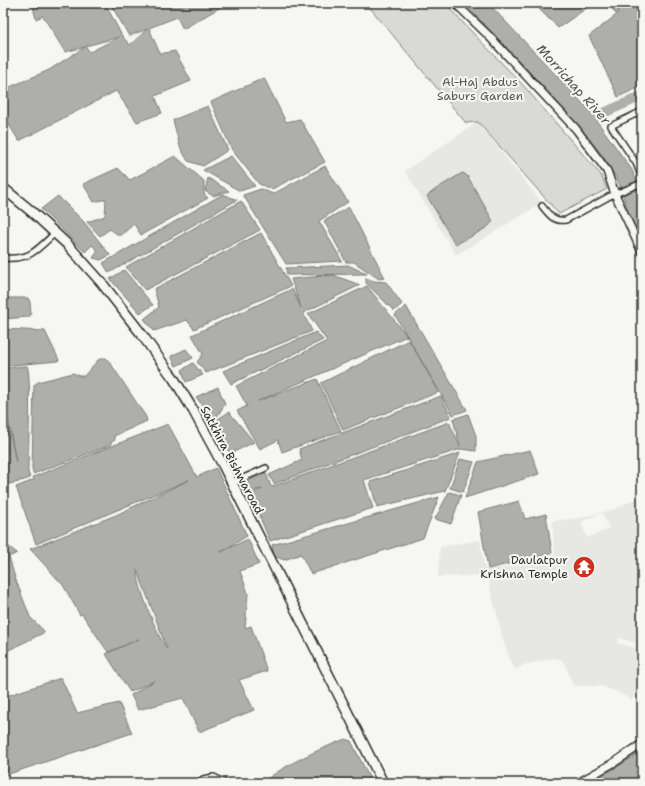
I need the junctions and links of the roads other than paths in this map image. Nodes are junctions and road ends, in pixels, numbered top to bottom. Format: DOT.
graph roads {
  1 [pos="455,3"];
  2 [pos="642,111"];
  3 [pos="642,178"];
  4 [pos="642,184"];
  5 [pos="3,188"];
  6 [pos="617,193"];
  7 [pos="542,206"];
  8 [pos="55,233"];
  9 [pos="642,252"];
  10 [pos="3,258"];
  11 [pos="266,468"];
  12 [pos="232,483"];
  13 [pos="642,744"];
  14 [pos="200,783"];
  15 [pos="225,783"];
  16 [pos="383,783"];
  17 [pos="578,783"];
  1 -- 6 [label="street"];
  2 -- 3 [label="street"];
  4 -- 6 [label="street"];
  5 -- 8 [label="highway, Satkhira Bishwaroad"];
  6 -- 7 [label="street"];
  6 -- 9 [label="street"];
  8 -- 10 [label="street"];
  8 -- 12 [label="highway, Satkhira Bishwaroad"];
  11 -- 12 [label="street"];
  12 -- 16 [label="highway, Satkhira Bishwaroad"];
  13 -- 17 [label="street"];
  14 -- 15 [label="street"];
}
